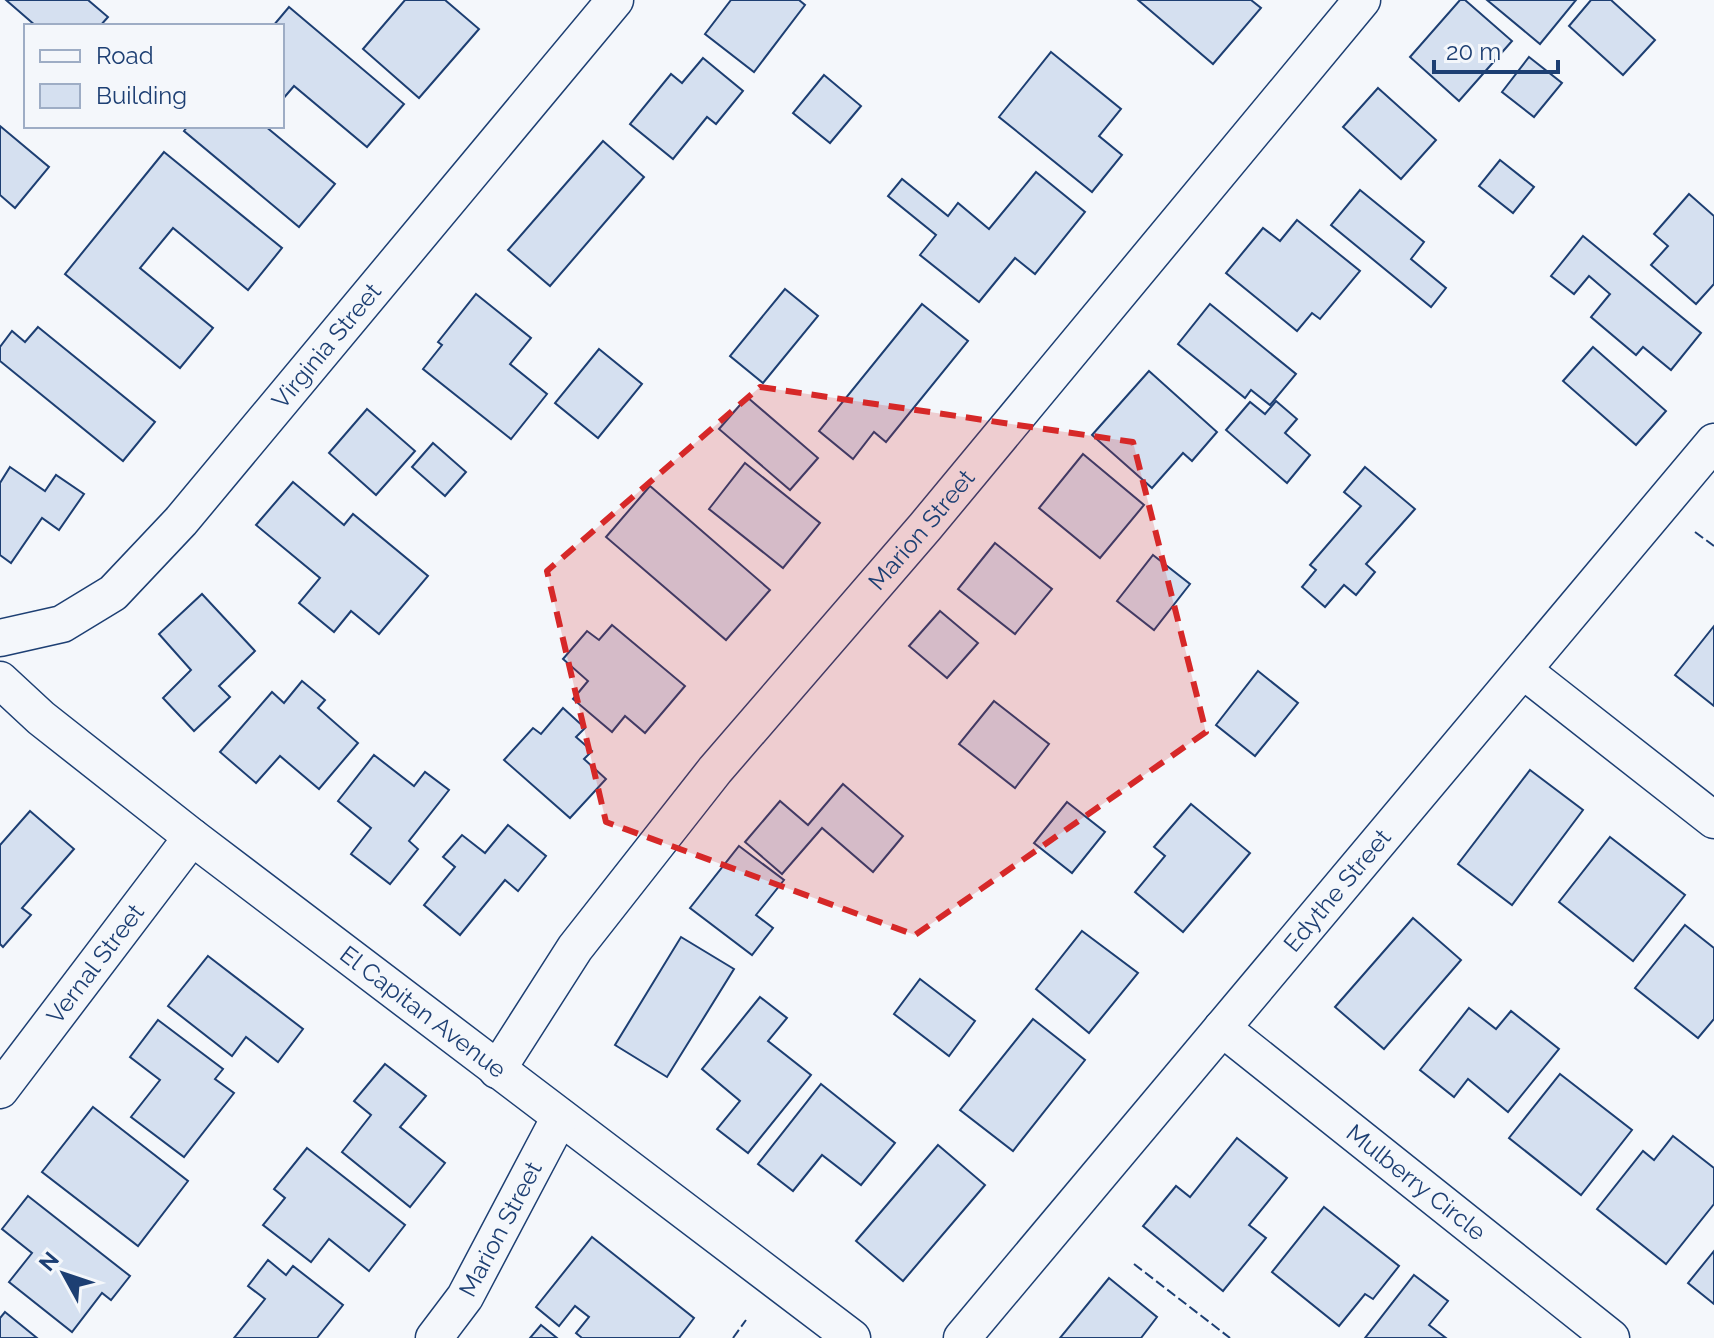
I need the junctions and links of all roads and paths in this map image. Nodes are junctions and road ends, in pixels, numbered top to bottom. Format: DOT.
graph roads {
  1 [pos="615,0"];
  2 [pos="1362,0"];
  3 [pos="1714,442"];
  4 [pos="0,638"];
  5 [pos="1524,671"];
  6 [pos="0,680"];
  7 [pos="1714,820"];
  8 [pos="192,837"];
  9 [pos="1222,1028"];
  10 [pos="497,1070"];
  11 [pos="0,1090"];
  12 [pos="560,1117"];
  13 [pos="434,1338"];
  14 [pos="852,1338"];
  15 [pos="962,1338"];
  16 [pos="1611,1338"];
  1 -- 4 [label="street, Virginia Street"];
  2 -- 10 [label="street, Marion Street"];
  3 -- 5 [label="street, Edythe Street"];
  5 -- 7 [label="street"];
  5 -- 9 [label="street, Edythe Street"];
  6 -- 8 [label="street, El Capitan Avenue"];
  8 -- 10 [label="street, El Capitan Avenue"];
  8 -- 11 [label="street, Vernal Street"];
  9 -- 15 [label="street, Edythe Street"];
  9 -- 16 [label="street, Mulberry Circle"];
  10 -- 12 [label="street, El Capitan Avenue"];
  12 -- 13 [label="street, Marion Street"];
  12 -- 14 [label="street, El Capitan Avenue"];
}
